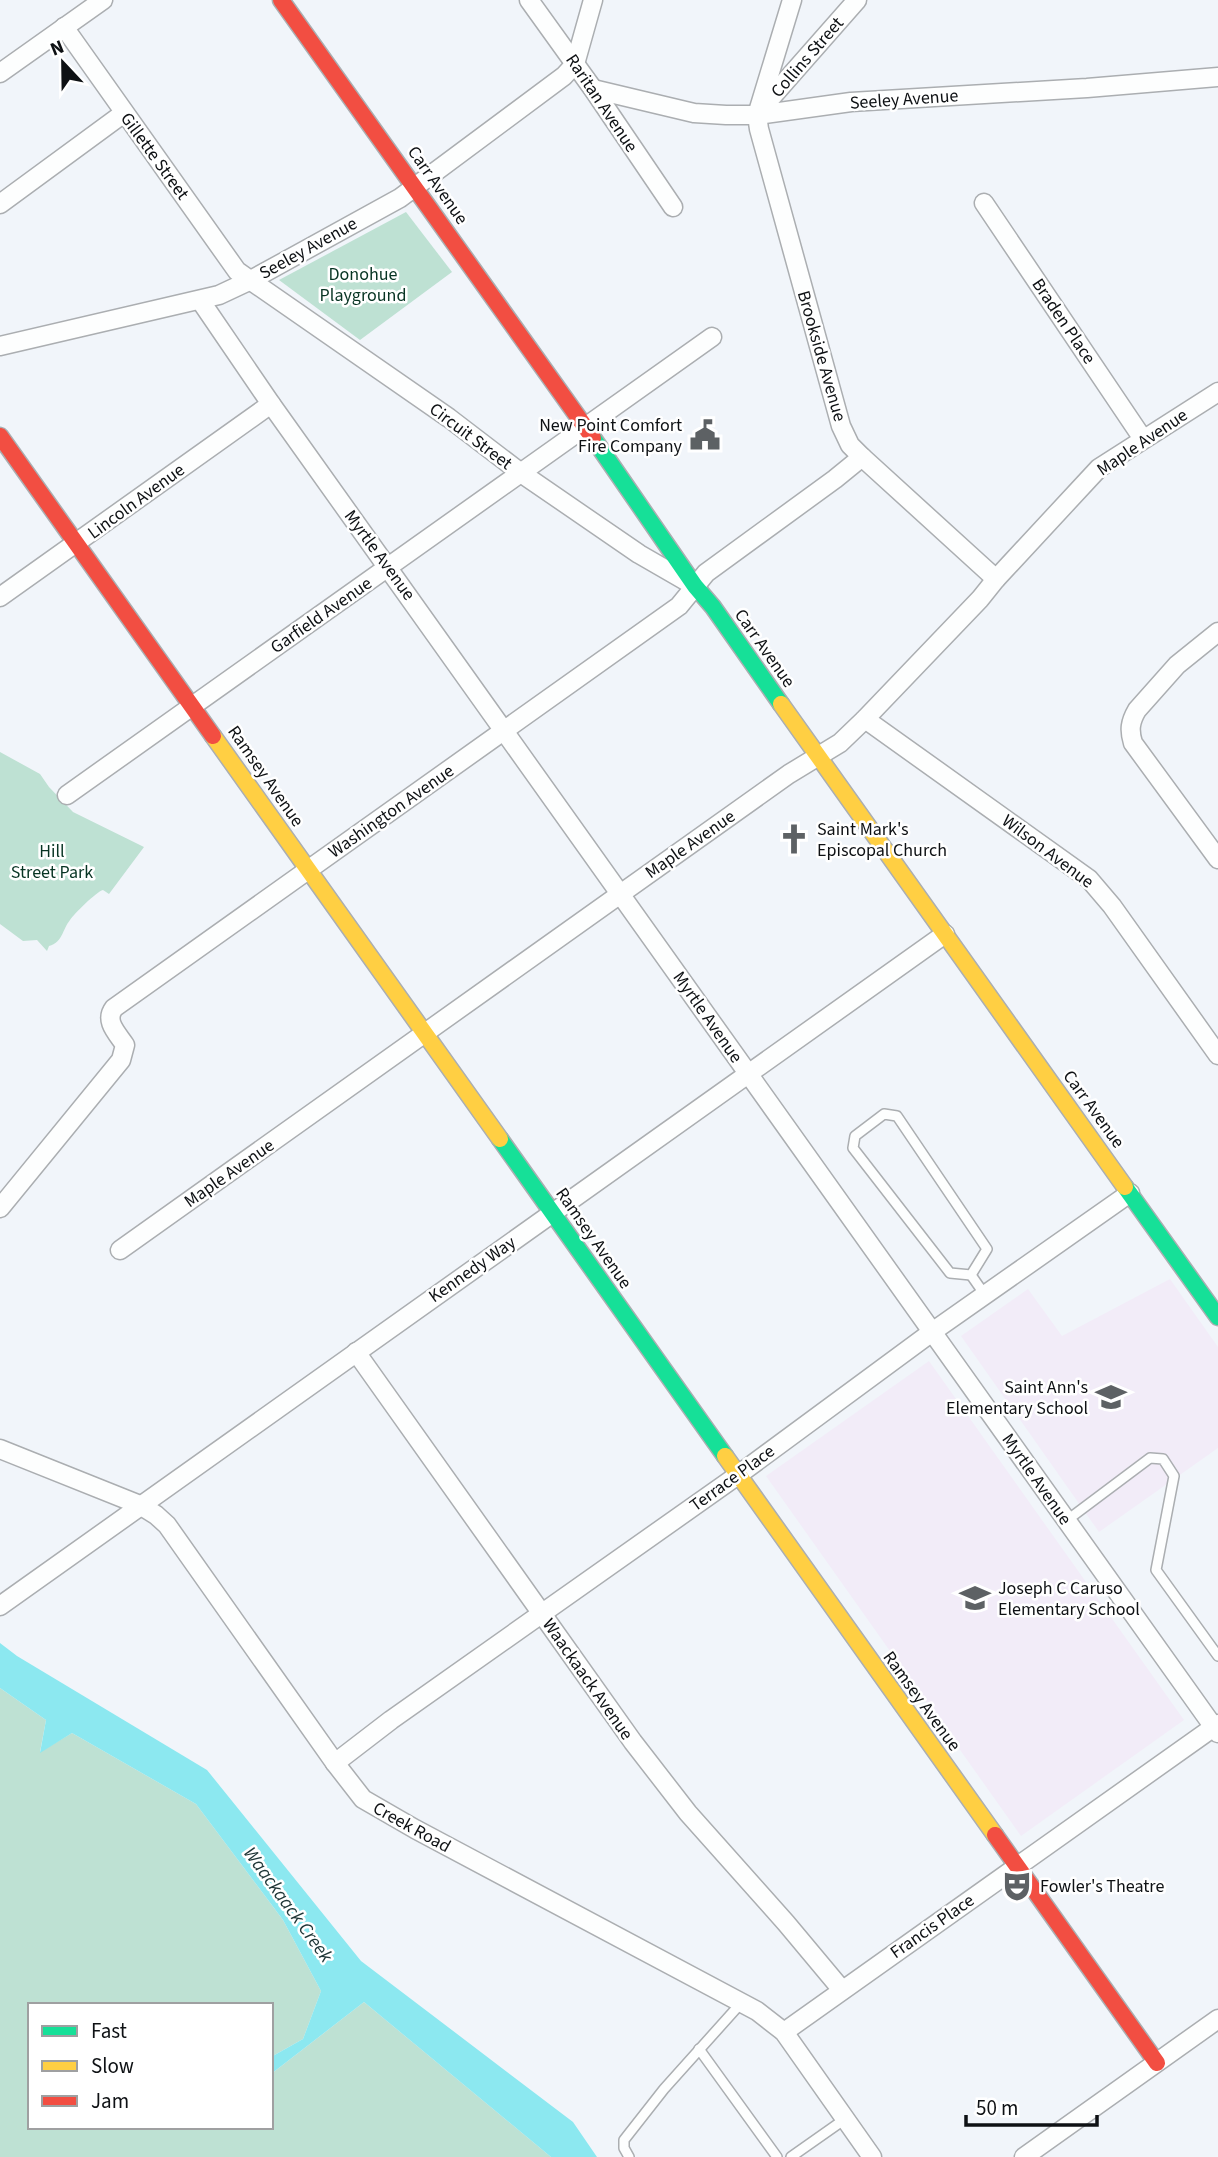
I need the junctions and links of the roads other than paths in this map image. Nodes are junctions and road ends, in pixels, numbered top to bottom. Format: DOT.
graph roads {
  1 [pos="103,0"];
  2 [pos="281,0"];
  3 [pos="529,0"];
  4 [pos="593,0"];
  5 [pos="792,0"];
  6 [pos="857,0"];
  7 [pos="64,27"];
  8 [pos="575,64"];
  9 [pos="0,73"];
  10 [pos="1218,77"];
  11 [pos="593,89"];
  12 [pos="124,113"];
  13 [pos="757,114"];
  14 [pos="416,187"];
  15 [pos="985,203"];
  16 [pos="0,204"];
  17 [pos="673,207"];
  18 [pos="251,279"];
  19 [pos="200,300"];
  20 [pos="712,337"];
  21 [pos="0,346"];
  22 [pos="1218,392"];
  23 [pos="271,404"];
  24 [pos="585,427"];
  25 [pos="0,436"];
  26 [pos="1143,439"];
  27 [pos="862,457"];
  28 [pos="521,473"];
  29 [pos="77,544"];
  30 [pos="388,567"];
  31 [pos="996,579"];
  32 [pos="695,586"];
  33 [pos="0,597"];
  34 [pos="1218,632"];
  35 [pos="192,706"];
  36 [pos="865,719"];
  37 [pos="505,731"];
  38 [pos="818,757"];
  39 [pos="67,795"];
  40 [pos="1218,859"];
  41 [pos="309,870"];
  42 [pos="621,894"];
  43 [pos="945,934"];
  44 [pos="425,1033"];
  45 [pos="1218,1055"];
  46 [pos="748,1074"];
  47 [pos="1129,1193"];
  48 [pos="0,1208"];
  49 [pos="552,1213"];
  50 [pos="120,1250"];
  51 [pos="971,1275"];
  52 [pos="985,1295"];
  53 [pos="1218,1317"];
  54 [pos="932,1332"];
  55 [pos="356,1352"];
  56 [pos="0,1449"];
  57 [pos="738,1475"];
  58 [pos="141,1505"];
  59 [pos="1066,1521"];
  60 [pos="0,1606"];
  61 [pos="542,1614"];
  62 [pos="1218,1656"];
  63 [pos="1216,1728"];
  64 [pos="335,1763"];
  65 [pos="1017,1866"];
  66 [pos="842,1990"];
  67 [pos="742,2002"];
  68 [pos="1218,2019"];
  69 [pos="784,2032"];
  70 [pos="699,2049"];
  71 [pos="1157,2063"];
  72 [pos="845,2119"];
  73 [pos="629,2157"];
  74 [pos="777,2157"];
  75 [pos="791,2157"];
  76 [pos="872,2157"];
  77 [pos="1024,2157"];
  1 -- 7 [label="street"];
  2 -- 14 [label="street, Carr Avenue"];
  3 -- 8 [label="street, Raritan Avenue"];
  4 -- 8 [label="street"];
  5 -- 13 [label="street"];
  6 -- 13 [label="street, Collins Street"];
  7 -- 9 [label="street"];
  7 -- 12 [label="street, Gillette Street"];
  8 -- 11 [label="street, Raritan Avenue"];
  8 -- 14 [label="street, Seeley Avenue"];
  10 -- 13 [label="street, Seeley Avenue"];
  11 -- 13 [label="street, Seeley Avenue"];
  11 -- 17 [label="street, Raritan Avenue"];
  12 -- 16 [label="street"];
  12 -- 18 [label="street, Gillette Street"];
  13 -- 27 [label="street, Brookside Avenue"];
  14 -- 18 [label="street, Seeley Avenue"];
  14 -- 24 [label="street, Carr Avenue"];
  15 -- 26 [label="street, Braden Place"];
  18 -- 19 [label="street, Seeley Avenue"];
  18 -- 28 [label="street, Circuit Street"];
  19 -- 21 [label="street, Seeley Avenue"];
  19 -- 23 [label="street, Myrtle Avenue"];
  20 -- 24 [label="street, Garfield Avenue"];
  22 -- 26 [label="street, Maple Avenue"];
  23 -- 29 [label="street, Lincoln Avenue"];
  23 -- 30 [label="street, Myrtle Avenue"];
  24 -- 28 [label="street, Garfield Avenue"];
  24 -- 32 [label="street, Carr Avenue"];
  25 -- 29 [label="street, Ramsey Avenue"];
  26 -- 31 [label="street, Maple Avenue"];
  27 -- 31 [label="street, Brookside Avenue"];
  27 -- 32 [label="street, Washington Avenue"];
  28 -- 30 [label="street, Garfield Avenue"];
  28 -- 32 [label="street, Circuit Street"];
  29 -- 33 [label="street, Lincoln Avenue"];
  29 -- 35 [label="street, Ramsey Avenue"];
  30 -- 35 [label="street, Garfield Avenue"];
  30 -- 37 [label="street, Myrtle Avenue"];
  31 -- 36 [label="street, Maple Avenue"];
  32 -- 37 [label="street, Washington Avenue"];
  32 -- 38 [label="street, Carr Avenue"];
  34 -- 40 [label="street"];
  35 -- 39 [label="street, Garfield Avenue"];
  35 -- 41 [label="street, Ramsey Avenue"];
  36 -- 38 [label="street, Maple Avenue"];
  36 -- 45 [label="street, Wilson Avenue"];
  37 -- 41 [label="street, Washington Avenue"];
  37 -- 42 [label="street, Myrtle Avenue"];
  38 -- 42 [label="street, Maple Avenue"];
  38 -- 43 [label="street, Carr Avenue"];
  41 -- 44 [label="street, Ramsey Avenue"];
  41 -- 48 [label="street, Washington Avenue"];
  42 -- 44 [label="street, Maple Avenue"];
  42 -- 46 [label="street, Myrtle Avenue"];
  43 -- 46 [label="street, Kennedy Way"];
  43 -- 47 [label="street, Carr Avenue"];
  44 -- 49 [label="street, Ramsey Avenue"];
  44 -- 50 [label="street, Maple Avenue"];
  46 -- 49 [label="street, Kennedy Way"];
  46 -- 54 [label="street, Myrtle Avenue"];
  47 -- 52 [label="street, Terrace Place"];
  47 -- 53 [label="street, Carr Avenue"];
  49 -- 55 [label="street, Kennedy Way"];
  49 -- 57 [label="street, Ramsey Avenue"];
  51 -- 51 [label="lane"];
  51 -- 52 [label="lane"];
  52 -- 54 [label="street, Terrace Place"];
  54 -- 57 [label="street, Terrace Place"];
  54 -- 59 [label="street, Myrtle Avenue"];
  55 -- 58 [label="street, Kennedy Way"];
  55 -- 61 [label="street, Waackaack Avenue"];
  56 -- 58 [label="street, Creek Road"];
  57 -- 61 [label="street, Terrace Place"];
  57 -- 65 [label="street, Ramsey Avenue"];
  58 -- 60 [label="street, Kennedy Way"];
  58 -- 64 [label="street, Creek Road"];
  59 -- 62 [label="lane"];
  59 -- 63 [label="street, Myrtle Avenue"];
  61 -- 64 [label="street, Terrace Place"];
  61 -- 66 [label="street, Waackaack Avenue"];
  63 -- 65 [label="street, Francis Place"];
  64 -- 67 [label="street, Creek Road"];
  65 -- 66 [label="street, Francis Place"];
  65 -- 71 [label="street, Ramsey Avenue"];
  66 -- 69 [label="street, Francis Place"];
  67 -- 69 [label="street, Creek Road"];
  67 -- 70 [label="lane"];
  68 -- 71 [label="street"];
  69 -- 72 [label="street, Creek Road"];
  70 -- 73 [label="lane"];
  70 -- 74 [label="lane"];
  71 -- 77 [label="street"];
  72 -- 75 [label="lane"];
  72 -- 76 [label="street, Creek Road"];
}
